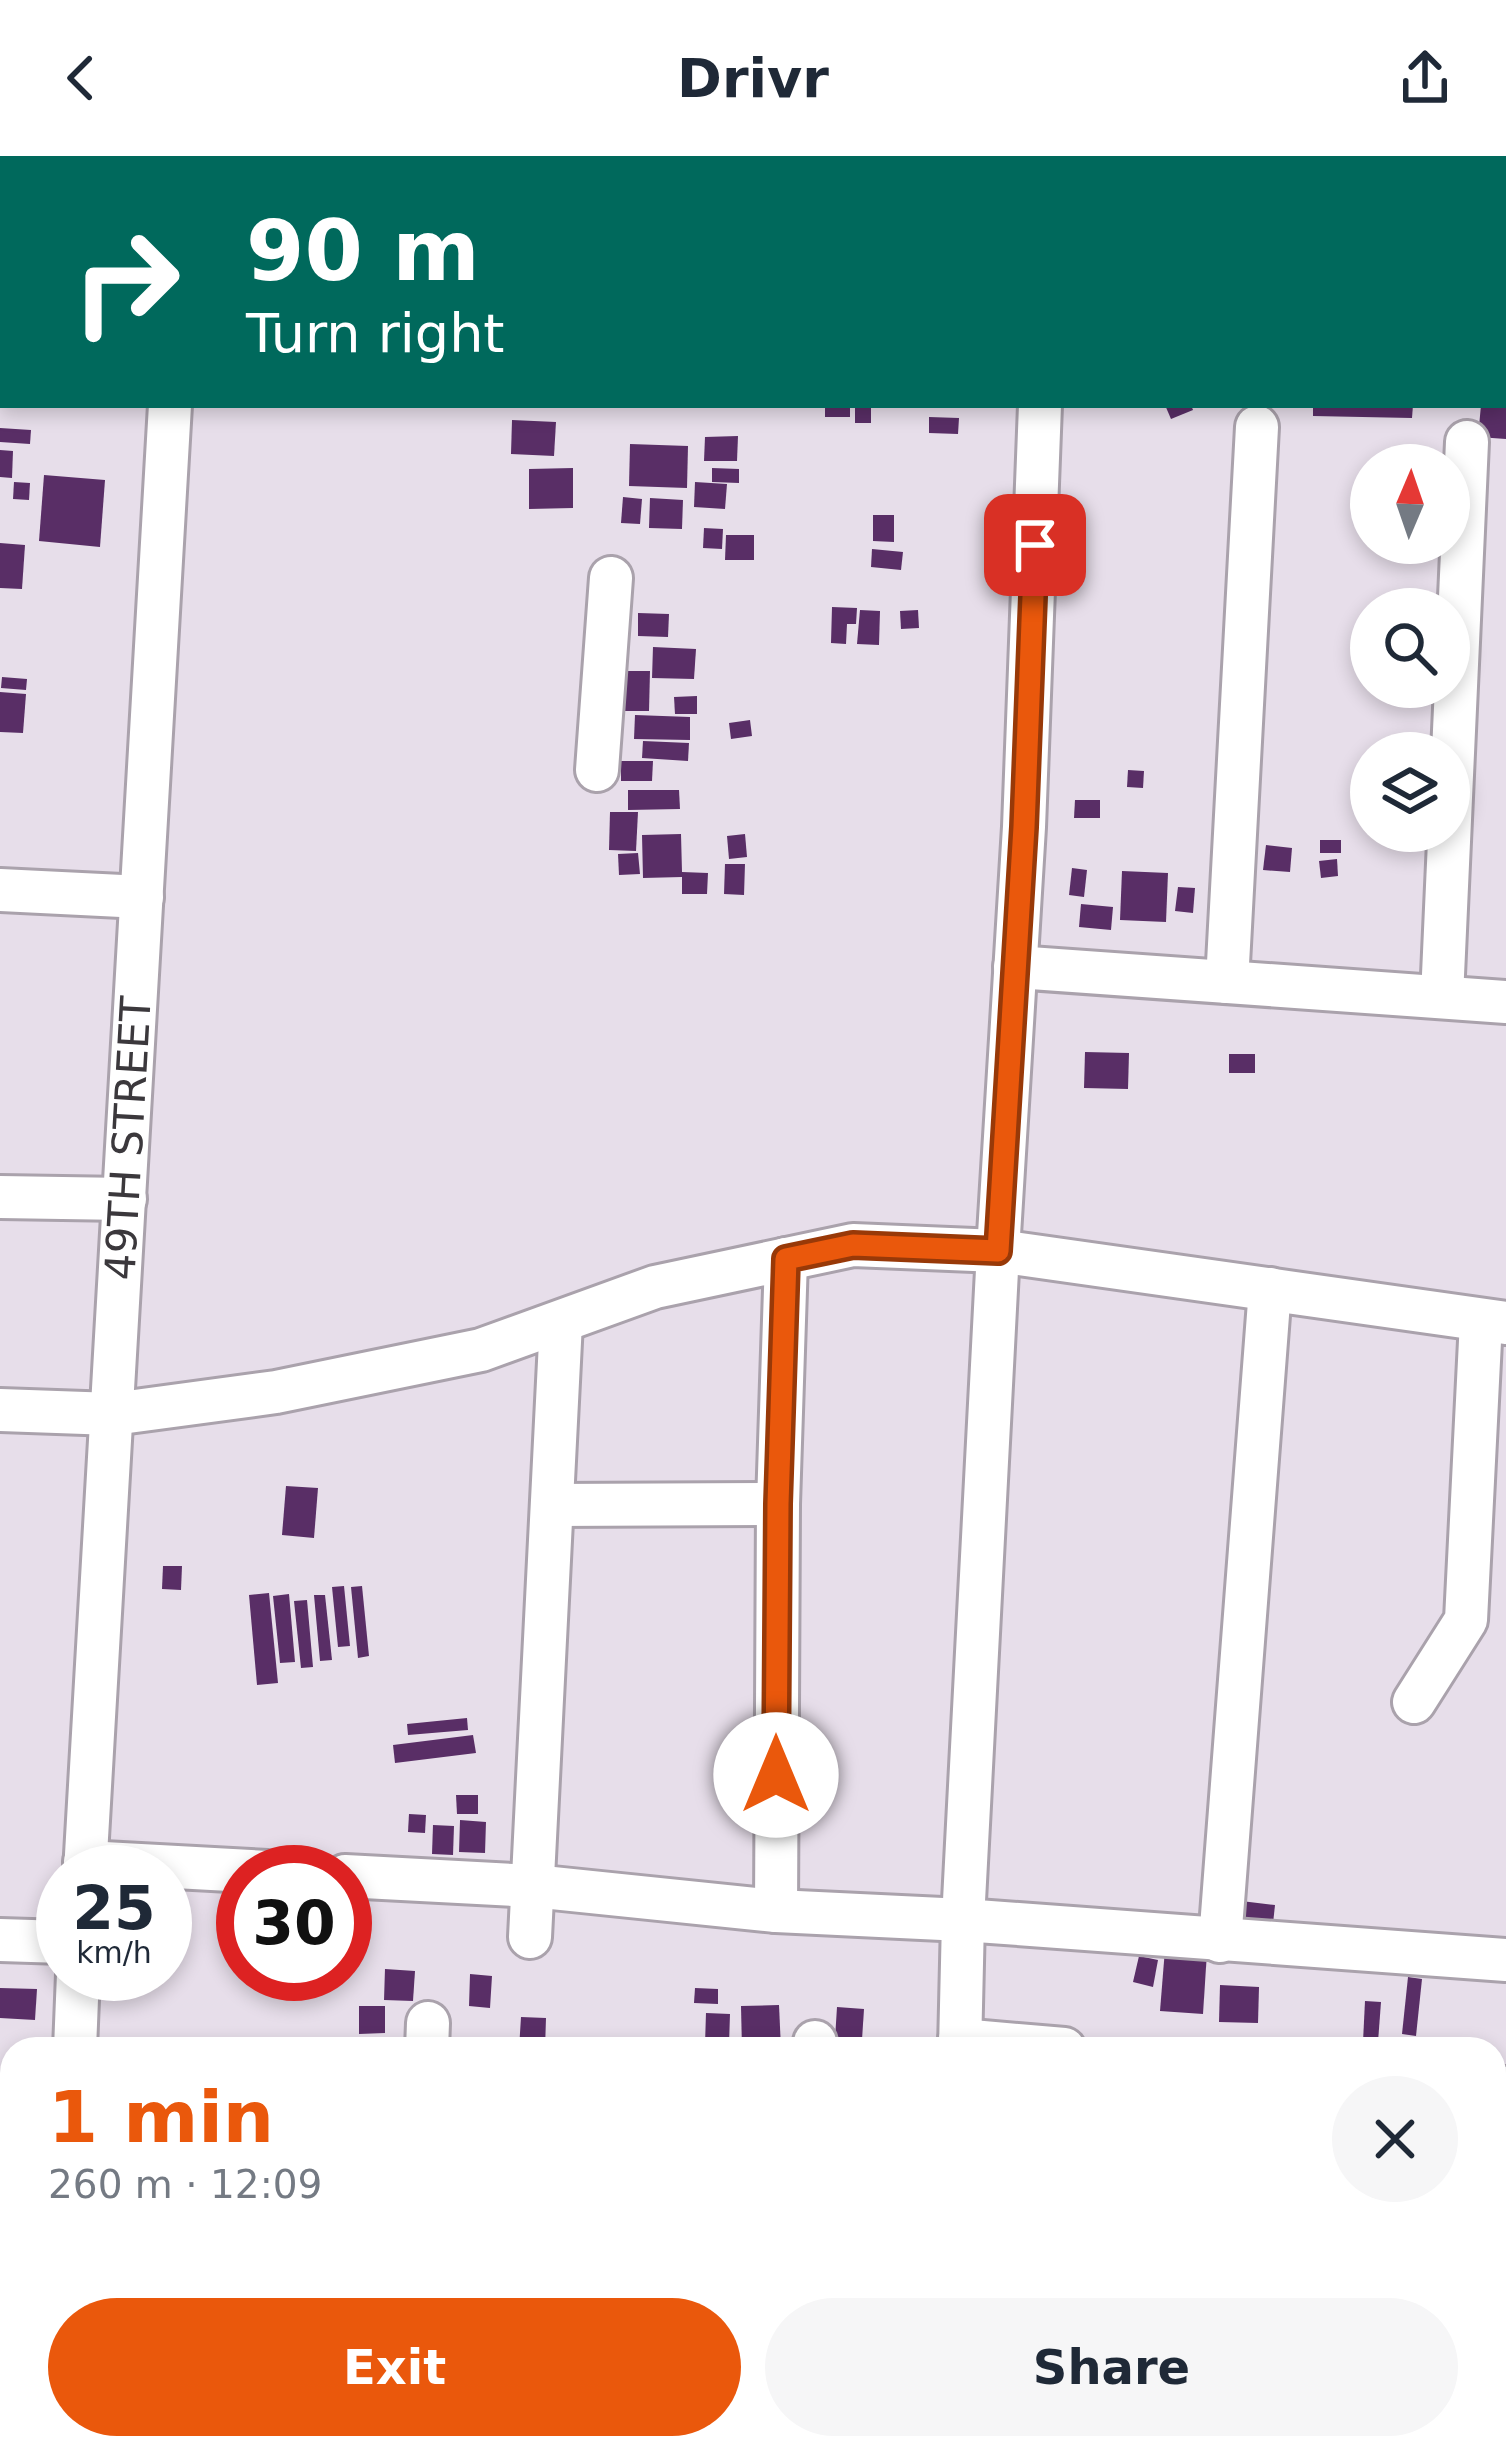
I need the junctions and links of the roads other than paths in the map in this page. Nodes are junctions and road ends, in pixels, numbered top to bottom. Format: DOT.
graph roads {
  1 [pos="170,408"];
  2 [pos="1040,408"];
  3 [pos="1258,427"];
  4 [pos="1467,442"];
  5 [pos="611,578"];
  6 [pos="597,770"];
  7 [pos="0,890"];
  8 [pos="142,897"];
  9 [pos="1016,967"];
  10 [pos="1227,982"];
  11 [pos="1442,997"];
  12 [pos="1506,1002"];
  13 [pos="0,1197"];
  14 [pos="125,1199"];
  15 [pos="998,1251"];
  16 [pos="786,1259"];
  17 [pos="1270,1289"];
  18 [pos="561,1322"];
  19 [pos="1494,1322"];
  20 [pos="0,1411"];
  21 [pos="113,1414"];
  22 [pos="778,1504"];
  23 [pos="552,1505"];
  24 [pos="1414,1702"];
  25 [pos="86,1845"];
  26 [pos="372,1877"];
  27 [pos="533,1886"];
  28 [pos="776,1911"];
  29 [pos="963,1920"];
  30 [pos="530,1937"];
  31 [pos="0,1940"];
  32 [pos="36,1941"];
  33 [pos="1220,1941"];
  34 [pos="1506,1960"];
  35 [pos="77,2001"];
  36 [pos="75,2037"];
  37 [pos="960,2037"];
  1 -- 8 [label="street, 49TH STREET"];
  2 -- 9 [label="street"];
  3 -- 10 [label="street"];
  4 -- 11 [label="street"];
  5 -- 6 [label="street"];
  7 -- 8 [label="street"];
  8 -- 14 [label="street, 49TH STREET"];
  9 -- 10 [label="street"];
  9 -- 15 [label="street"];
  10 -- 11 [label="street"];
  11 -- 12 [label="street"];
  13 -- 14 [label="street"];
  14 -- 21 [label="street, 49TH STREET"];
  15 -- 16 [label="street"];
  15 -- 17 [label="street"];
  15 -- 29 [label="street"];
  16 -- 18 [label="street"];
  16 -- 22 [label="street"];
  17 -- 19 [label="street"];
  17 -- 33 [label="street"];
  18 -- 21 [label="street"];
  18 -- 23 [label="street"];
  19 -- 24 [label="street"];
  20 -- 21 [label="street"];
  21 -- 25 [label="street, 49TH STREET"];
  22 -- 23 [label="street"];
  22 -- 28 [label="street"];
  23 -- 27 [label="street"];
  26 -- 27 [label="street"];
  27 -- 28 [label="street"];
  27 -- 30 [label="street"];
  28 -- 29 [label="street"];
  29 -- 33 [label="street"];
  29 -- 37 [label="street"];
  31 -- 32 [label="street"];
  33 -- 34 [label="street"];
  35 -- 36 [label="street"];
}
